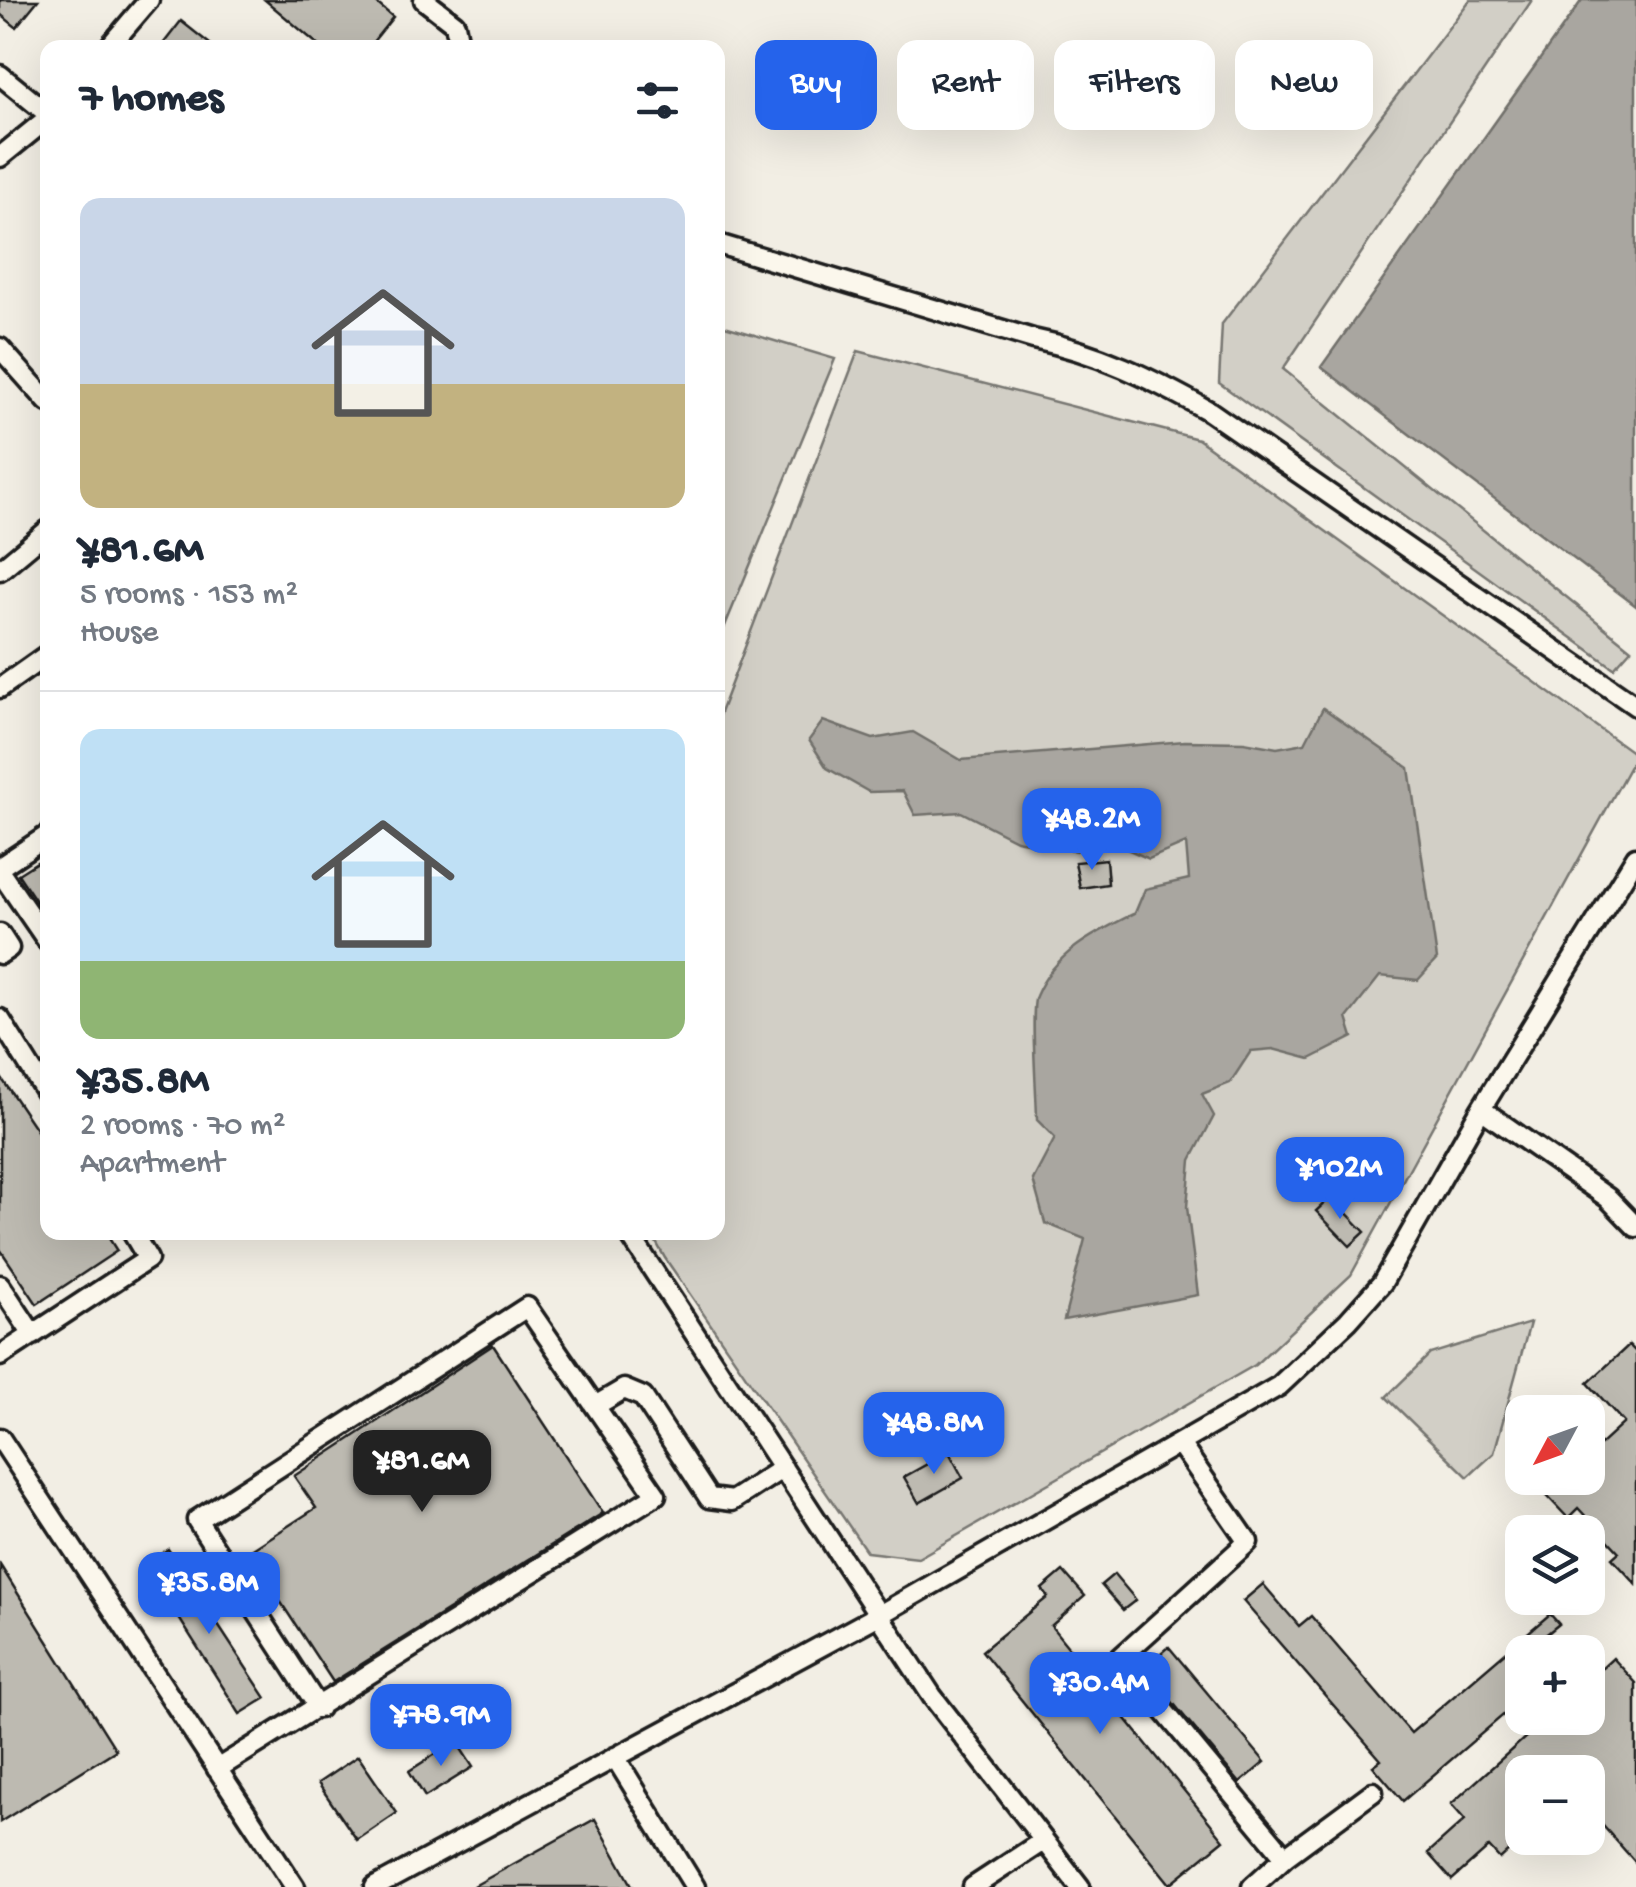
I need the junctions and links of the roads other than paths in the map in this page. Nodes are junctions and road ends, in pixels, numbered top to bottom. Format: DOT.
graph roads {
  1 [pos="149,0"];
  2 [pos="424,0"];
  3 [pos="115,40"];
  4 [pos="458,40"];
  5 [pos="0,75"];
  6 [pos="40,109"];
  7 [pos="40,123"];
  8 [pos="0,157"];
  9 [pos="725,246"];
  10 [pos="0,348"];
  11 [pos="40,393"];
  12 [pos="40,537"];
  13 [pos="0,570"];
  14 [pos="40,660"];
  15 [pos="0,688"];
  16 [pos="1636,706"];
  17 [pos="40,841"];
  18 [pos="1636,857"];
  19 [pos="0,870"];
  20 [pos="40,930"];
  21 [pos="0,934"];
  22 [pos="0,954"];
  23 [pos="0,1019"];
  24 [pos="40,1083"];
  25 [pos="1481,1110"];
  26 [pos="1636,1227"];
  27 [pos="137,1240"];
  28 [pos="633,1240"];
  29 [pos="0,1285"];
  30 [pos="33,1335"];
  31 [pos="0,1356"];
  32 [pos="595,1406"];
  33 [pos="0,1438"];
  34 [pos="1180,1444"];
  35 [pos="783,1468"];
  36 [pos="879,1615"];
  37 [pos="319,1708"];
  38 [pos="616,1757"];
  39 [pos="217,1769"];
  40 [pos="1373,1792"];
  41 [pos="1043,1842"];
  42 [pos="1286,1856"];
  43 [pos="295,1887"];
  44 [pos="375,1887"];
  45 [pos="695,1887"];
  46 [pos="974,1887"];
  47 [pos="1080,1887"];
  48 [pos="1252,1887"];
  1 -- 3 [label="street"];
  2 -- 4 [label="street"];
  5 -- 6 [label="street"];
  7 -- 8 [label="street"];
  9 -- 16 [label="street"];
  10 -- 11 [label="street"];
  12 -- 13 [label="street"];
  14 -- 15 [label="street"];
  17 -- 19 [label="street"];
  18 -- 25 [label="street"];
  19 -- 20 [label="street"];
  21 -- 22 [label="street"];
  23 -- 24 [label="street"];
  25 -- 26 [label="street"];
  25 -- 34 [label="street"];
  27 -- 30 [label="street"];
  28 -- 35 [label="street"];
  29 -- 30 [label="street"];
  30 -- 31 [label="street"];
  32 -- 35 [label="street"];
  32 -- 37 [label="street"];
  32 -- 37 [label="street"];
  33 -- 39 [label="street"];
  34 -- 36 [label="street"];
  34 -- 42 [label="street"];
  35 -- 36 [label="street"];
  36 -- 38 [label="street"];
  36 -- 41 [label="street"];
  37 -- 39 [label="street"];
  38 -- 44 [label="street"];
  38 -- 45 [label="street"];
  39 -- 43 [label="street"];
  40 -- 42 [label="street"];
  41 -- 46 [label="street"];
  41 -- 47 [label="street"];
  42 -- 48 [label="street"];
}
